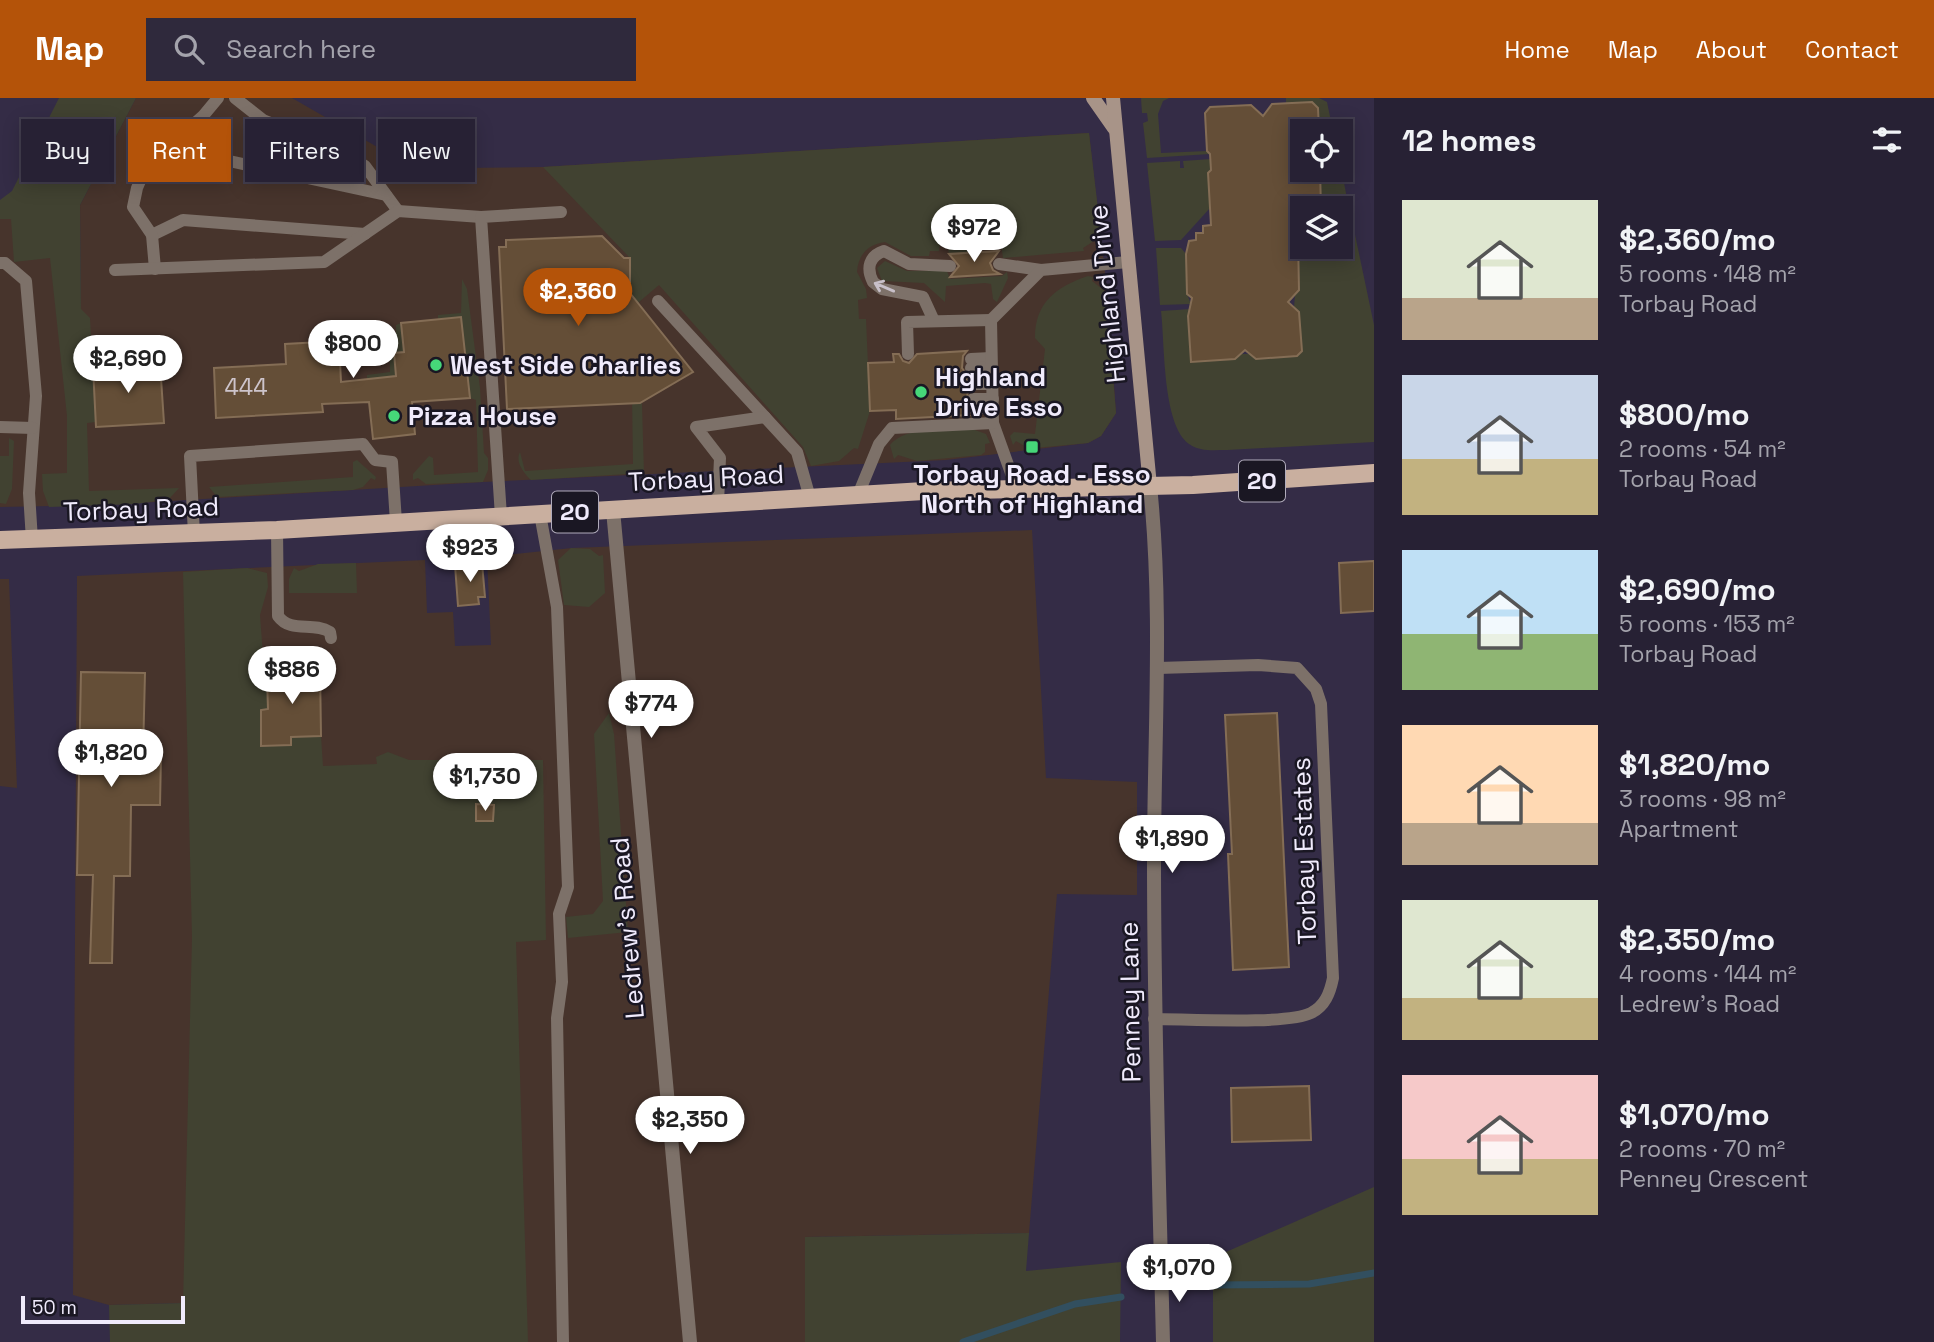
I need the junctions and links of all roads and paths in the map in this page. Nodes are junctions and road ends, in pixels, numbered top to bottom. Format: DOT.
graph roads {
  1 [pos="218,98"];
  2 [pos="235,98"];
  3 [pos="1093,98"];
  4 [pos="1113,98"];
  5 [pos="198,119"];
  6 [pos="1117,132"];
  7 [pos="231,161"];
  8 [pos="139,182"];
  9 [pos="386,195"];
  10 [pos="398,211"];
  11 [pos="561,212"];
  12 [pos="481,217"];
  13 [pos="152,234"];
  14 [pos="365,234"];
  15 [pos="1128,262"];
  16 [pos="0,263"];
  17 [pos="999,264"];
  18 [pos="950,266"];
  19 [pos="155,269"];
  20 [pos="114,270"];
  21 [pos="1041,270"];
  22 [pos="659,302"];
  23 [pos="991,320"];
  24 [pos="934,321"];
  25 [pos="908,354"];
  26 [pos="971,363"];
  27 [pos="991,363"];
  28 [pos="972,384"];
  29 [pos="992,384"];
  30 [pos="993,403"];
  31 [pos="973,404"];
  32 [pos="765,417"];
  33 [pos="993,423"];
  34 [pos="0,427"];
  35 [pos="33,428"];
  36 [pos="1374,473"];
  37 [pos="1150,486"];
  38 [pos="1016,487"];
  39 [pos="858,495"];
  40 [pos="810,498"];
  41 [pos="718,503"];
  42 [pos="612,510"];
  43 [pos="540,514"];
  44 [pos="501,516"];
  45 [pos="396,522"];
  46 [pos="277,530"];
  47 [pos="194,534"];
  48 [pos="0,540"];
  49 [pos="32,540"];
  50 [pos="331,638"];
  51 [pos="1158,668"];
  52 [pos="1154,1019"];
  53 [pos="563,1342"];
  54 [pos="690,1342"];
  55 [pos="1163,1342"];
  1 -- 5 [label="lane"];
  2 -- 9 [label="lane"];
  3 -- 6 [label="street"];
  4 -- 6 [label="street, Highland Drive"];
  6 -- 15 [label="street, Highland Drive"];
  7 -- 9 [label="lane"];
  8 -- 13 [label="lane"];
  9 -- 10 [label="lane"];
  10 -- 12 [label="lane"];
  10 -- 14 [label="lane"];
  11 -- 12 [label="lane"];
  12 -- 44 [label="lane"];
  13 -- 14 [label="lane"];
  13 -- 19 [label="lane"];
  14 -- 19 [label="lane"];
  15 -- 21 [label="lane"];
  15 -- 37 [label="street, Highland Drive"];
  16 -- 35 [label="lane"];
  17 -- 21 [label="lane"];
  24 -- 18 [label="lane, one-way"];
  19 -- 20 [label="lane"];
  21 -- 23 [label="lane"];
  22 -- 32 [label="lane"];
  23 -- 24 [label="lane"];
  23 -- 27 [label="lane"];
  24 -- 25 [label="lane"];
  26 -- 27 [label="lane"];
  27 -- 29 [label="lane"];
  28 -- 29 [label="lane"];
  29 -- 30 [label="lane"];
  30 -- 31 [label="lane"];
  30 -- 33 [label="lane"];
  32 -- 40 [label="lane"];
  32 -- 41 [label="lane"];
  33 -- 38 [label="lane"];
  33 -- 39 [label="lane"];
  34 -- 35 [label="lane"];
  35 -- 49 [label="lane"];
  36 -- 37 [label="main road, Torbay Road / 20"];
  37 -- 38 [label="main road, Torbay Road / 20"];
  37 -- 51 [label="street, Penney Lane"];
  38 -- 39 [label="main road, Torbay Road / 20"];
  39 -- 40 [label="main road, Torbay Road / 20"];
  40 -- 41 [label="main road, Torbay Road / 20"];
  41 -- 42 [label="main road, Torbay Road / 20"];
  42 -- 43 [label="main road, Torbay Road / 20"];
  42 -- 54 [label="street, Ledrew's Road"];
  43 -- 44 [label="main road, Torbay Road / 20"];
  43 -- 53 [label="lane"];
  44 -- 45 [label="main road, Torbay Road / 20"];
  45 -- 46 [label="main road, Torbay Road / 20"];
  45 -- 47 [label="lane"];
  46 -- 47 [label="main road, Torbay Road / 20"];
  46 -- 50 [label="lane"];
  47 -- 49 [label="main road, Torbay Road / 20"];
  48 -- 49 [label="main road, Torbay Road / 20"];
  51 -- 52 [label="street, Penney Lane"];
  51 -- 52 [label="lane, Torbay Estates"];
  52 -- 55 [label="street, Penney Lane"];
}
